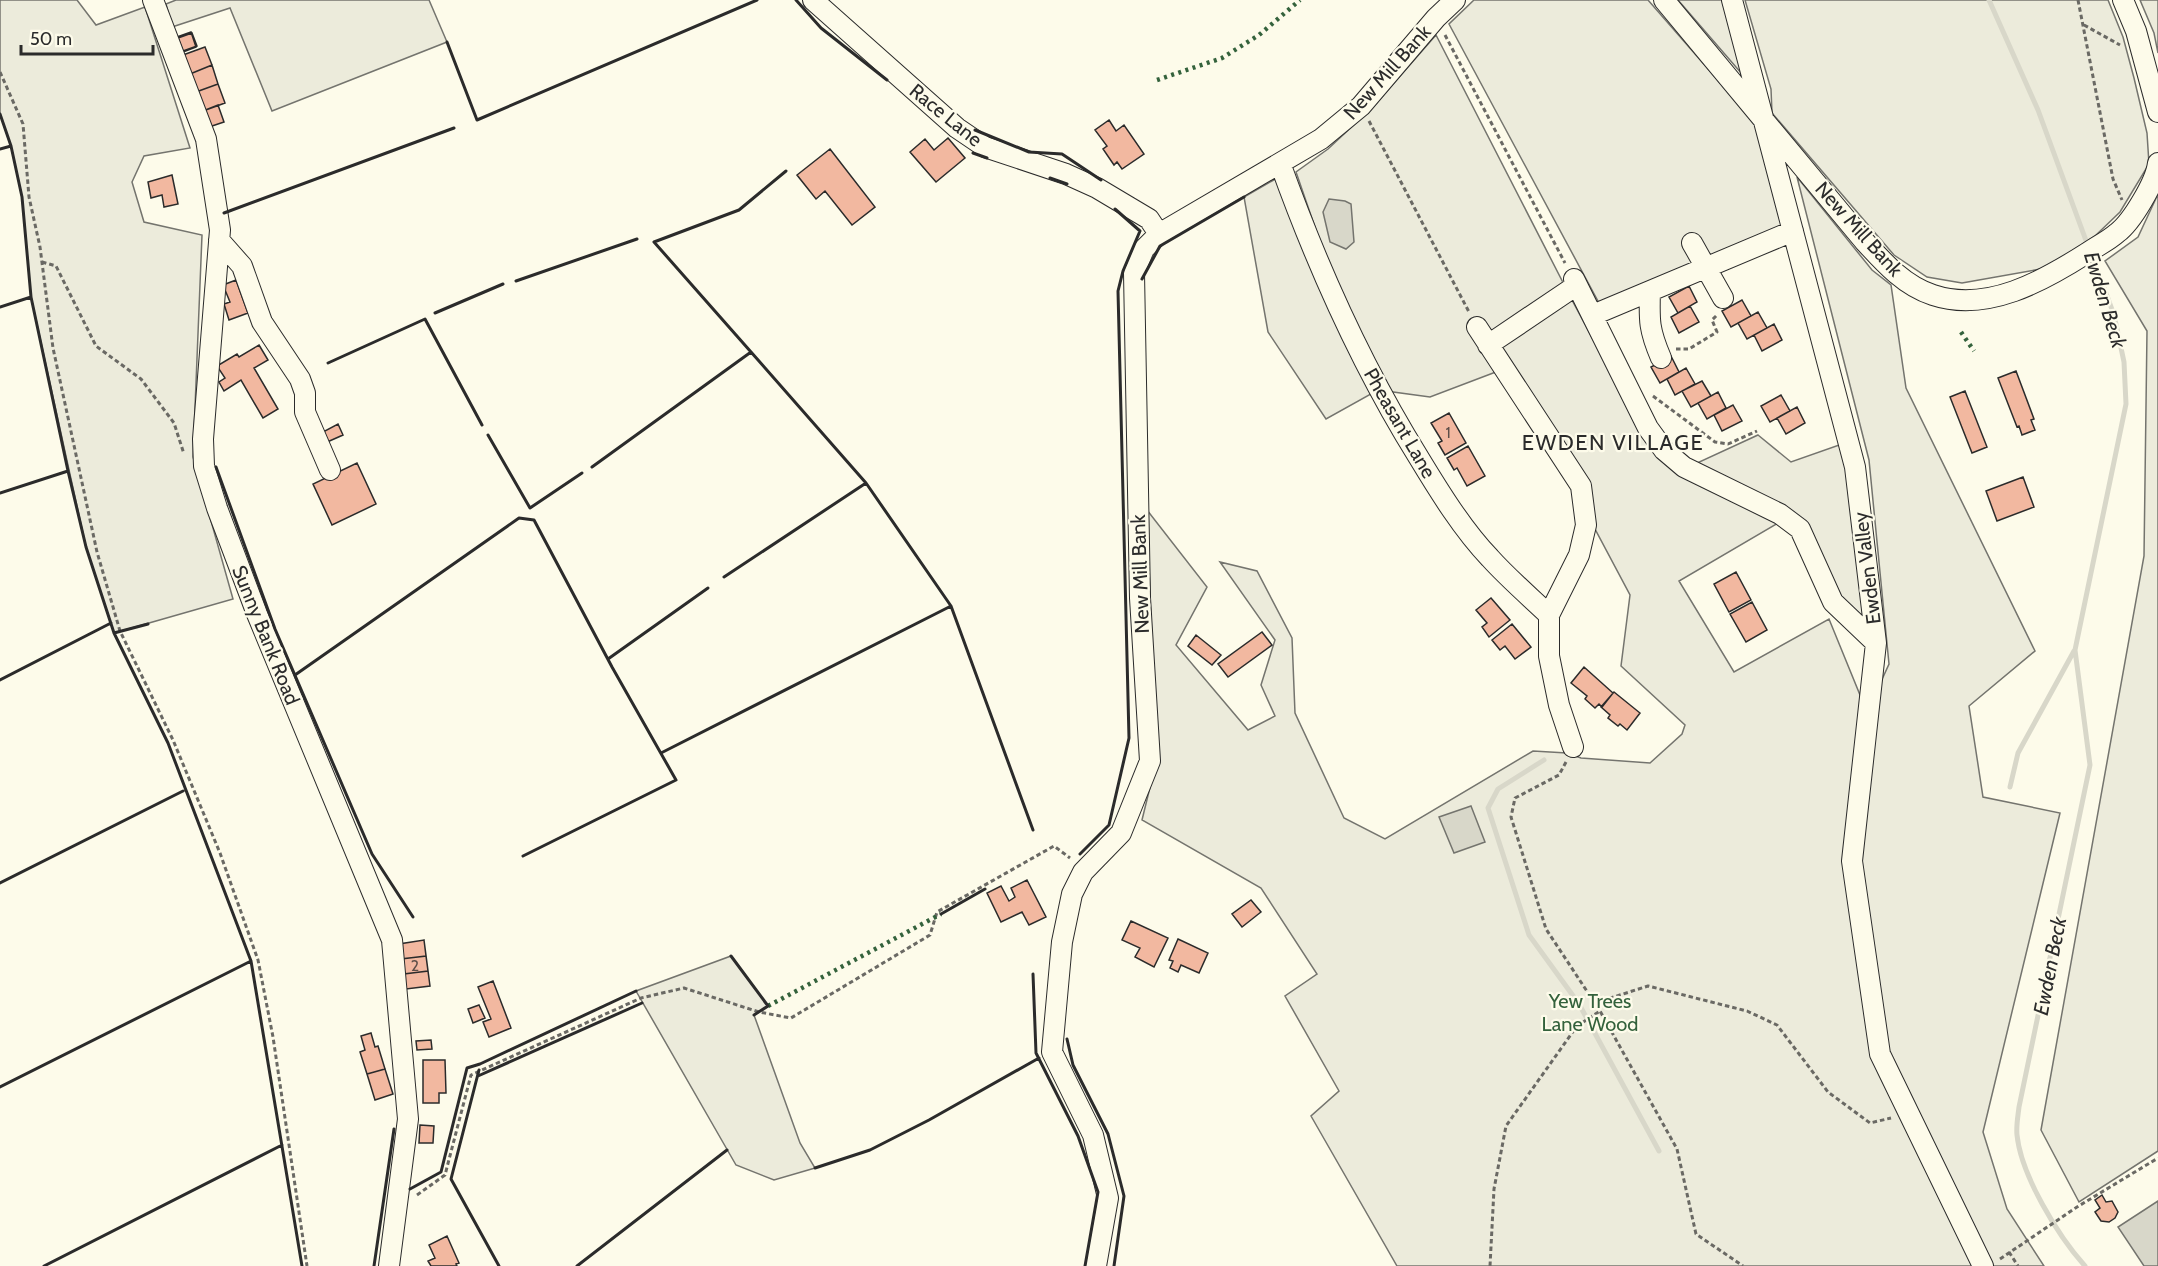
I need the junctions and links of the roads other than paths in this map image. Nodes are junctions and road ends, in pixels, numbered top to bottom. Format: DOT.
graph roads {
  1 [pos="153,0"];
  2 [pos="813,0"];
  3 [pos="1455,0"];
  4 [pos="1664,0"];
  5 [pos="1732,0"];
  6 [pos="2123,0"];
  7 [pos="2158,111"];
  8 [pos="1765,121"];
  9 [pos="1280,163"];
  10 [pos="2158,163"];
  11 [pos="1793,231"];
  12 [pos="1159,234"];
  13 [pos="219,240"];
  14 [pos="1692,243"];
  15 [pos="1707,267"];
  16 [pos="1650,291"];
  17 [pos="1723,298"];
  18 [pos="1593,315"];
  19 [pos="1477,327"];
  20 [pos="1488,345"];
  21 [pos="1661,357"];
  22 [pos="330,470"];
  23 [pos="1549,615"];
  24 [pos="1876,643"];
  25 [pos="1573,747"];
  26 [pos="389,1266"];
  27 [pos="1096,1266"];
  28 [pos="1983,1266"];
  1 -- 13 [label="street, Sunny Bank Road"];
  2 -- 12 [label="street, Race Lane"];
  3 -- 9 [label="street, New Mill Bank"];
  4 -- 8 [label="street, New Mill Bank"];
  5 -- 8 [label="street, Ewden Valley"];
  6 -- 7 [label="street"];
  8 -- 10 [label="street, New Mill Bank"];
  8 -- 11 [label="street, Ewden Valley"];
  9 -- 12 [label="street, New Mill Bank"];
  9 -- 23 [label="street, Pheasant Lane"];
  11 -- 15 [label="street"];
  11 -- 24 [label="street, Ewden Valley"];
  12 -- 27 [label="street, New Mill Bank"];
  13 -- 22 [label="street"];
  13 -- 26 [label="street, Sunny Bank Road"];
  14 -- 15 [label="street"];
  15 -- 16 [label="street"];
  15 -- 17 [label="street"];
  16 -- 18 [label="street"];
  16 -- 21 [label="street"];
  18 -- 20 [label="street, Ewden Valley"];
  18 -- 24 [label="street, Ewden Valley"];
  19 -- 20 [label="street"];
  20 -- 23 [label="street"];
  23 -- 25 [label="street"];
  24 -- 28 [label="street"];
}
